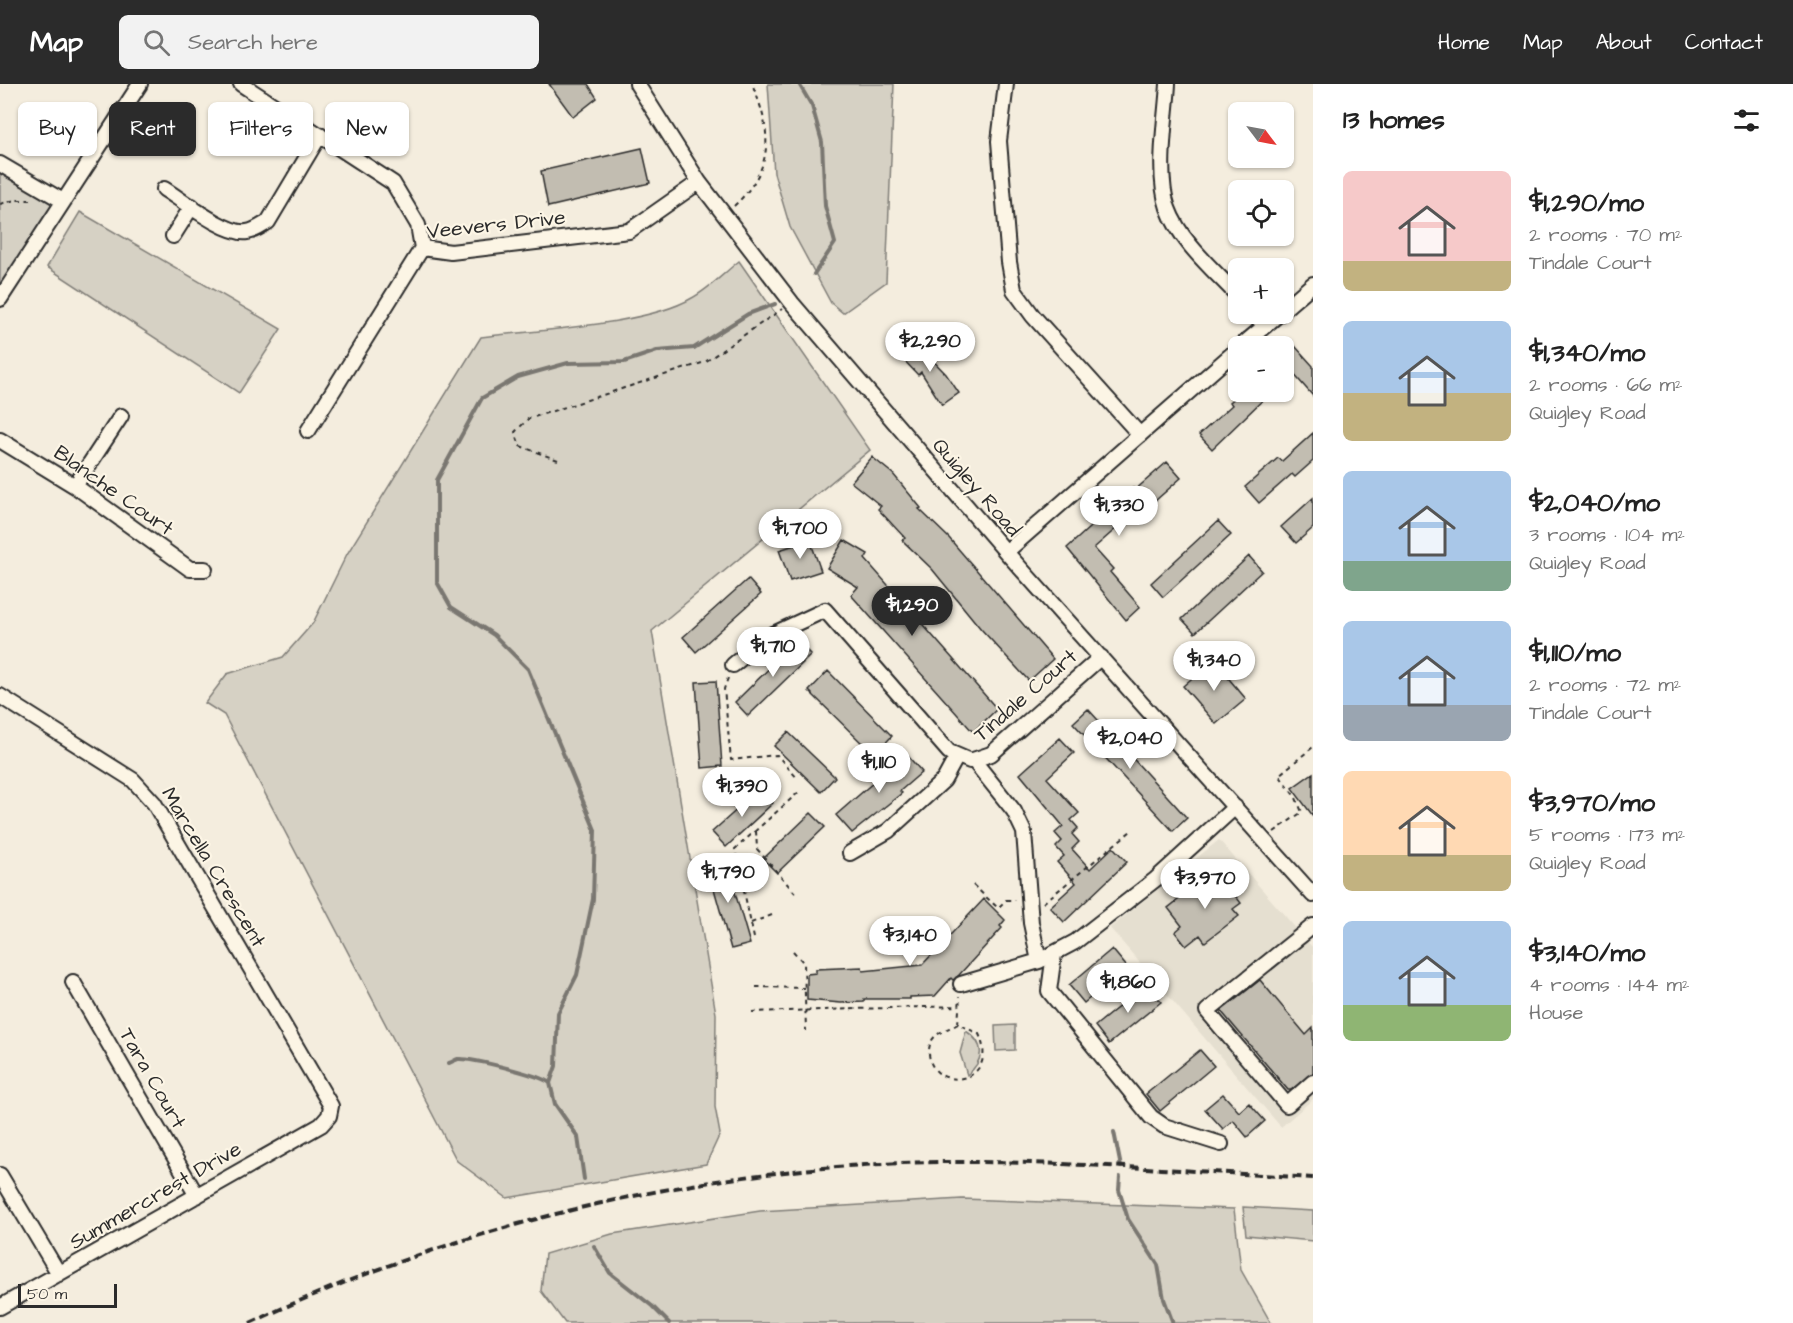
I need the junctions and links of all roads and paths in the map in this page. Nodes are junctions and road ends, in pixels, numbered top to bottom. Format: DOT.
graph roads {
  1 [pos="140,84"];
  2 [pos="241,84"];
  3 [pos="637,84"];
  4 [pos="752,84"];
  5 [pos="1006,84"];
  6 [pos="1168,84"];
  7 [pos="320,135"];
  8 [pos="0,164"];
  9 [pos="699,182"];
  10 [pos="164,189"];
  11 [pos="35,200"];
  12 [pos="63,201"];
  13 [pos="0,204"];
  14 [pos="192,206"];
  15 [pos="725,215"];
  16 [pos="173,236"];
  17 [pos="422,248"];
  18 [pos="1313,284"];
  19 [pos="1228,285"];
  20 [pos="0,299"];
  21 [pos="1294,300"];
  22 [pos="792,303"];
  23 [pos="1267,324"];
  24 [pos="1265,326"];
  25 [pos="1253,336"];
  26 [pos="1228,358"];
  27 [pos="121,416"];
  28 [pos="308,431"];
  29 [pos="1140,435"];
  30 [pos="0,440"];
  31 [pos="558,460"];
  32 [pos="75,486"];
  33 [pos="1006,552"];
  34 [pos="205,569"];
  35 [pos="1101,657"];
  36 [pos="733,665"];
  37 [pos="0,696"];
  38 [pos="1313,747"];
  39 [pos="956,758"];
  40 [pos="974,761"];
  41 [pos="798,779"];
  42 [pos="801,790"];
  43 [pos="1235,807"];
  44 [pos="756,831"];
  45 [pos="1131,831"];
  46 [pos="1263,839"];
  47 [pos="850,853"];
  48 [pos="973,885"];
  49 [pos="796,894"];
  50 [pos="1313,895"];
  51 [pos="1015,900"];
  52 [pos="1030,904"];
  53 [pos="772,915"];
  54 [pos="751,923"];
  55 [pos="1313,926"];
  56 [pos="754,938"];
  57 [pos="793,951"];
  58 [pos="1053,954"];
  59 [pos="1039,961"];
  60 [pos="73,982"];
  61 [pos="961,984"];
  62 [pos="756,987"];
  63 [pos="805,988"];
  64 [pos="959,1006"];
  65 [pos="805,1010"];
  66 [pos="752,1012"];
  67 [pos="958,1024"];
  68 [pos="806,1031"];
  69 [pos="1313,1082"];
  70 [pos="329,1116"];
  71 [pos="1221,1144"];
  72 [pos="0,1176"];
  73 [pos="197,1196"];
  74 [pos="59,1274"];
  75 [pos="0,1307"];
  1 -- 12 [label="street"];
  2 -- 7 [label="street"];
  3 -- 9 [label="street, Quigley Road"];
  4 -- 15 [label="path"];
  5 -- 29 [label="street"];
  6 -- 19 [label="street"];
  7 -- 14 [label="street"];
  7 -- 17 [label="street"];
  8 -- 12 [label="street"];
  9 -- 15 [label="street, Quigley Road"];
  9 -- 17 [label="street, Veevers Drive"];
  10 -- 14 [label="street"];
  11 -- 13 [label="path"];
  12 -- 20 [label="street"];
  14 -- 16 [label="street"];
  15 -- 22 [label="street, Quigley Road"];
  17 -- 28 [label="street, Veevers Drive"];
  18 -- 21 [label="street"];
  22 -- 31 [label="path"];
  22 -- 33 [label="street, Quigley Road"];
  23 -- 24 [label="street"];
  24 -- 25 [label="street"];
  26 -- 29 [label="street"];
  27 -- 32 [label="street"];
  29 -- 33 [label="street"];
  30 -- 32 [label="street, Blanche Court"];
  32 -- 34 [label="street, Blanche Court"];
  33 -- 35 [label="street, Quigley Road"];
  35 -- 40 [label="street, Tindale Court"];
  35 -- 43 [label="street, Quigley Road"];
  36 -- 39 [label="street, Tindale Court"];
  36 -- 41 [label="path"];
  37 -- 70 [label="street, Marcella Crescent"];
  38 -- 46 [label="path"];
  39 -- 40 [label="street, Tindale Court"];
  39 -- 47 [label="street"];
  40 -- 52 [label="street"];
  42 -- 44 [label="path"];
  43 -- 46 [label="street, Quigley Road"];
  43 -- 58 [label="street"];
  44 -- 49 [label="path"];
  44 -- 54 [label="path"];
  45 -- 52 [label="path"];
  46 -- 50 [label="street, Quigley Road"];
  48 -- 51 [label="path"];
  52 -- 59 [label="street"];
  53 -- 54 [label="path"];
  54 -- 56 [label="path"];
  55 -- 69 [label="street"];
  57 -- 63 [label="path"];
  58 -- 59 [label="street"];
  58 -- 71 [label="street"];
  59 -- 61 [label="street"];
  60 -- 73 [label="street, Tara Court"];
  61 -- 64 [label="path"];
  62 -- 63 [label="path"];
  63 -- 65 [label="path"];
  64 -- 65 [label="path"];
  64 -- 67 [label="path"];
  65 -- 66 [label="path"];
  65 -- 68 [label="path"];
  67 -- 67 [label="path"];
  70 -- 73 [label="street, Summercrest Drive"];
  72 -- 74 [label="street"];
  73 -- 74 [label="street, Summercrest Drive"];
  74 -- 75 [label="street, Summercrest Drive"];
}
